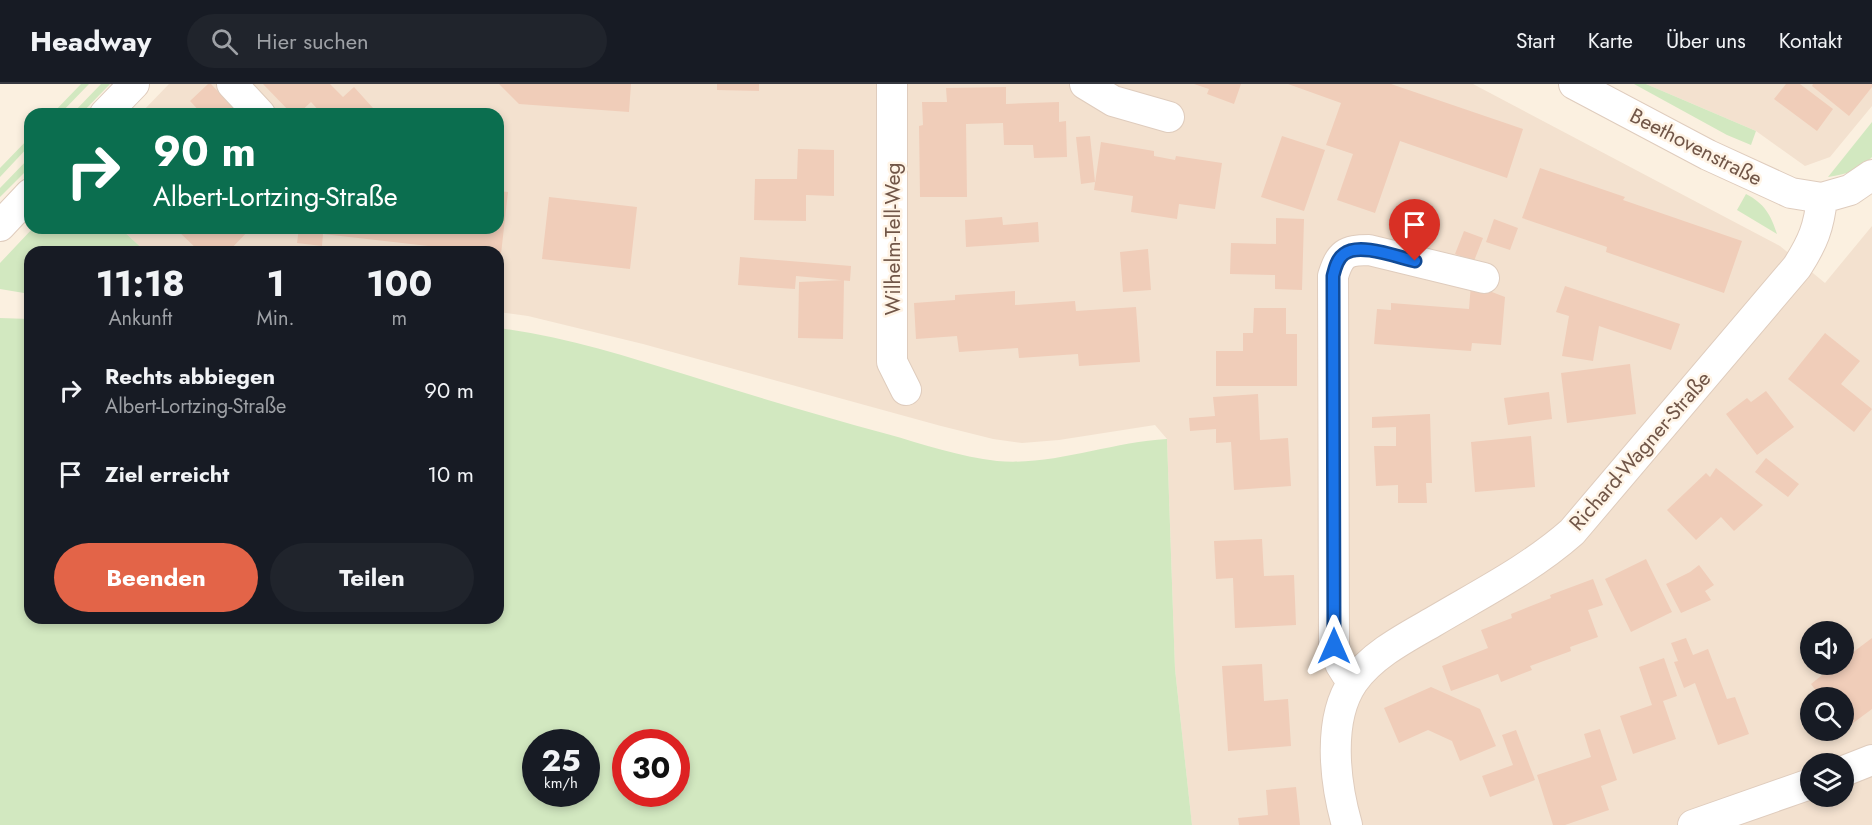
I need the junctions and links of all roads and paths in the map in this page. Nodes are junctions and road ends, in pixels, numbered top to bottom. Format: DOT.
graph roads {
  1 [pos="134,84"];
  2 [pos="232,84"];
  3 [pos="892,84"];
  4 [pos="1085,84"];
  5 [pos="1574,84"];
  6 [pos="111,108"];
  7 [pos="254,108"];
  8 [pos="1169,117"];
  9 [pos="1872,175"];
  10 [pos="1822,198"];
  11 [pos="24,200"];
  12 [pos="0,226"];
  13 [pos="1484,278"];
  14 [pos="906,390"];
  15 [pos="1353,682"];
  16 [pos="1872,760"];
  17 [pos="1854,767"];
  18 [pos="1800,788"];
  19 [pos="1347,825"];
  20 [pos="1693,825"];
  1 -- 6 [label="street"];
  2 -- 7 [label="street"];
  3 -- 14 [label="street, Wilhelm-Tell-Weg"];
  4 -- 8 [label="street"];
  5 -- 10 [label="street, Beethovenstraße"];
  9 -- 10 [label="street"];
  10 -- 15 [label="street, Richard-Wagner-Straße"];
  11 -- 12 [label="street"];
  13 -- 15 [label="street"];
  15 -- 19 [label="street, Richard-Wagner-Straße"];
  16 -- 17 [label="street"];
  18 -- 20 [label="street"];
}
